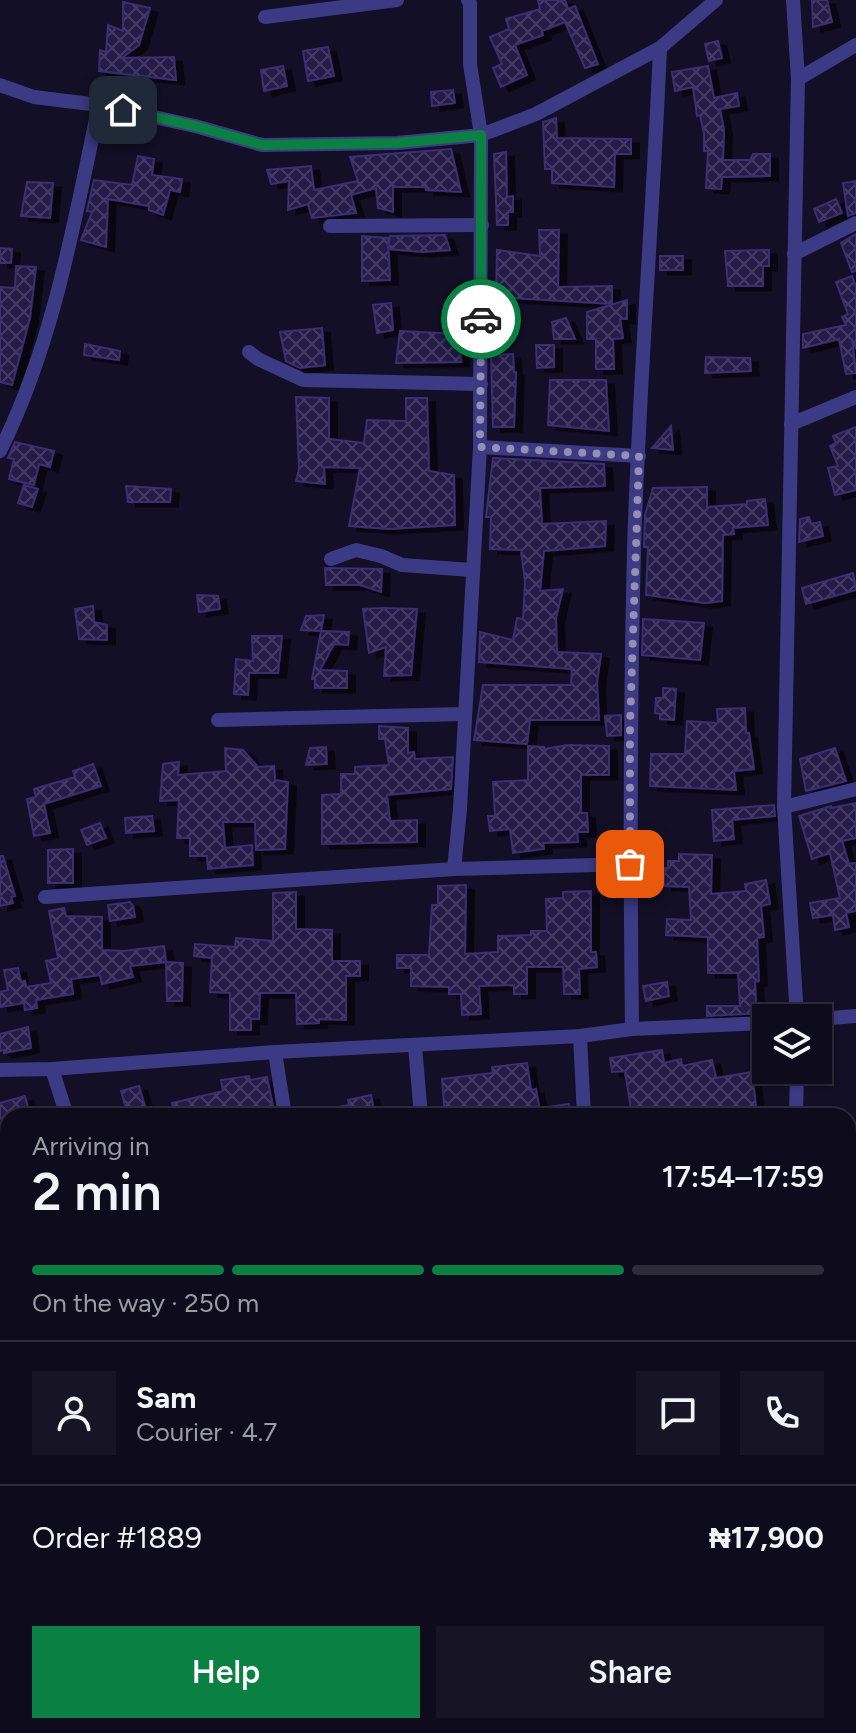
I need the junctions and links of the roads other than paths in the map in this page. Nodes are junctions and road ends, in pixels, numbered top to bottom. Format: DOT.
graph roads {
  1 [pos="397,0"];
  2 [pos="468,0"];
  3 [pos="716,0"];
  4 [pos="793,0"];
  5 [pos="344,3"];
  6 [pos="265,17"];
  7 [pos="856,45"];
  8 [pos="660,48"];
  9 [pos="798,79"];
  10 [pos="0,85"];
  11 [pos="99,105"];
  12 [pos="481,135"];
  13 [pos="856,223"];
  14 [pos="482,225"];
  15 [pos="330,226"];
  16 [pos="794,254"];
  17 [pos="249,352"];
  18 [pos="481,384"];
  19 [pos="856,397"];
  20 [pos="791,424"];
  21 [pos="480,447"];
  22 [pos="0,451"];
  23 [pos="639,456"];
  24 [pos="331,559"];
  25 [pos="472,570"];
  26 [pos="464,714"];
  27 [pos="218,720"];
  28 [pos="856,789"];
  29 [pos="784,807"];
  30 [pos="630,864"];
  31 [pos="454,869"];
  32 [pos="45,897"];
  33 [pos="796,1004"];
  34 [pos="856,1016"];
  35 [pos="832,1018"];
  36 [pos="752,1024"];
  37 [pos="632,1029"];
  38 [pos="580,1036"];
  39 [pos="415,1046"];
  40 [pos="275,1052"];
  41 [pos="52,1069"];
  42 [pos="0,1070"];
  43 [pos="797,1084"];
  44 [pos="64,1108"];
  45 [pos="284,1108"];
  46 [pos="420,1108"];
  47 [pos="584,1108"];
  48 [pos="796,1108"];
  1 -- 5 [label="street"];
  2 -- 12 [label="street"];
  3 -- 8 [label="street"];
  4 -- 9 [label="street"];
  5 -- 6 [label="street"];
  7 -- 9 [label="street"];
  8 -- 12 [label="street"];
  8 -- 23 [label="street"];
  9 -- 16 [label="street"];
  10 -- 11 [label="street"];
  11 -- 12 [label="street"];
  11 -- 22 [label="street"];
  12 -- 14 [label="street"];
  13 -- 16 [label="street"];
  14 -- 15 [label="street"];
  14 -- 18 [label="street"];
  16 -- 20 [label="street"];
  17 -- 18 [label="street"];
  18 -- 21 [label="street"];
  19 -- 20 [label="street"];
  20 -- 29 [label="street"];
  21 -- 23 [label="street"];
  21 -- 25 [label="street"];
  23 -- 30 [label="street"];
  24 -- 25 [label="street"];
  25 -- 26 [label="street"];
  26 -- 27 [label="street"];
  26 -- 31 [label="street"];
  28 -- 29 [label="street"];
  29 -- 33 [label="street"];
  30 -- 31 [label="street"];
  30 -- 37 [label="street"];
  31 -- 32 [label="street"];
  34 -- 35 [label="street"];
  36 -- 37 [label="street"];
  37 -- 38 [label="street"];
  38 -- 39 [label="street"];
  38 -- 47 [label="street"];
  39 -- 40 [label="street"];
  39 -- 46 [label="street"];
  40 -- 41 [label="street"];
  40 -- 45 [label="street"];
  41 -- 42 [label="street"];
  41 -- 44 [label="street"];
  43 -- 48 [label="street"];
}
